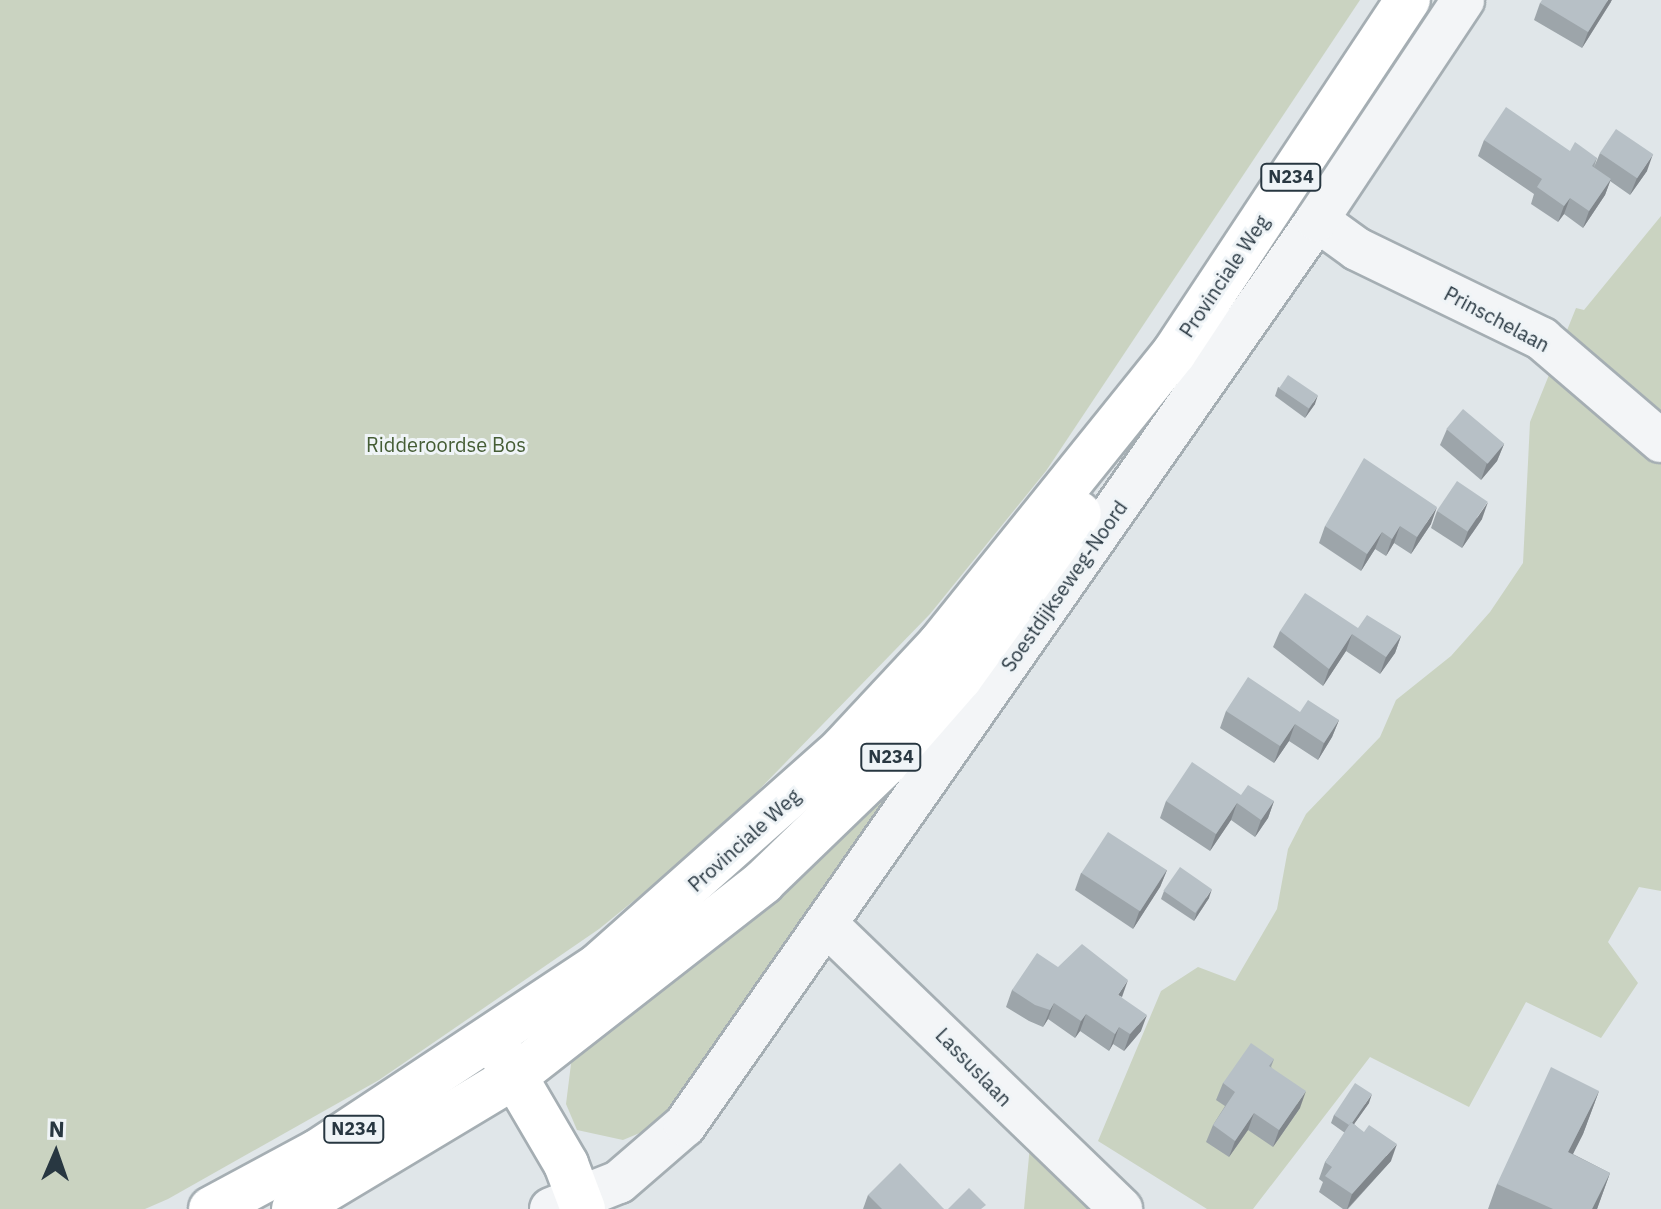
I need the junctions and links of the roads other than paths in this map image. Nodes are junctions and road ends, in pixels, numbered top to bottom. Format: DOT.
graph roads {
  1 [pos="1408,0"];
  2 [pos="1463,0"];
  3 [pos="1317,220"];
  4 [pos="1661,441"];
  5 [pos="827,925"];
  6 [pos="504,1059"];
  7 [pos="571,1205"];
  8 [pos="211,1209"];
  9 [pos="294,1209"];
  10 [pos="1121,1209"];
  1 -- 6 [label="main road, Provinciale Weg / N234"];
  2 -- 3 [label="street, Soestdijkseweg-Noord"];
  3 -- 4 [label="street, Prinschelaan"];
  3 -- 5 [label="street, Soestdijkseweg-Noord"];
  5 -- 7 [label="street, Soestdijkseweg-Noord"];
  5 -- 10 [label="street, Lassuslaan"];
  6 -- 7 [label="main road"];
  6 -- 8 [label="main road, Provinciale Weg / N234"];
  6 -- 9 [label="main road, Provinciale Weg / N234"];
}
